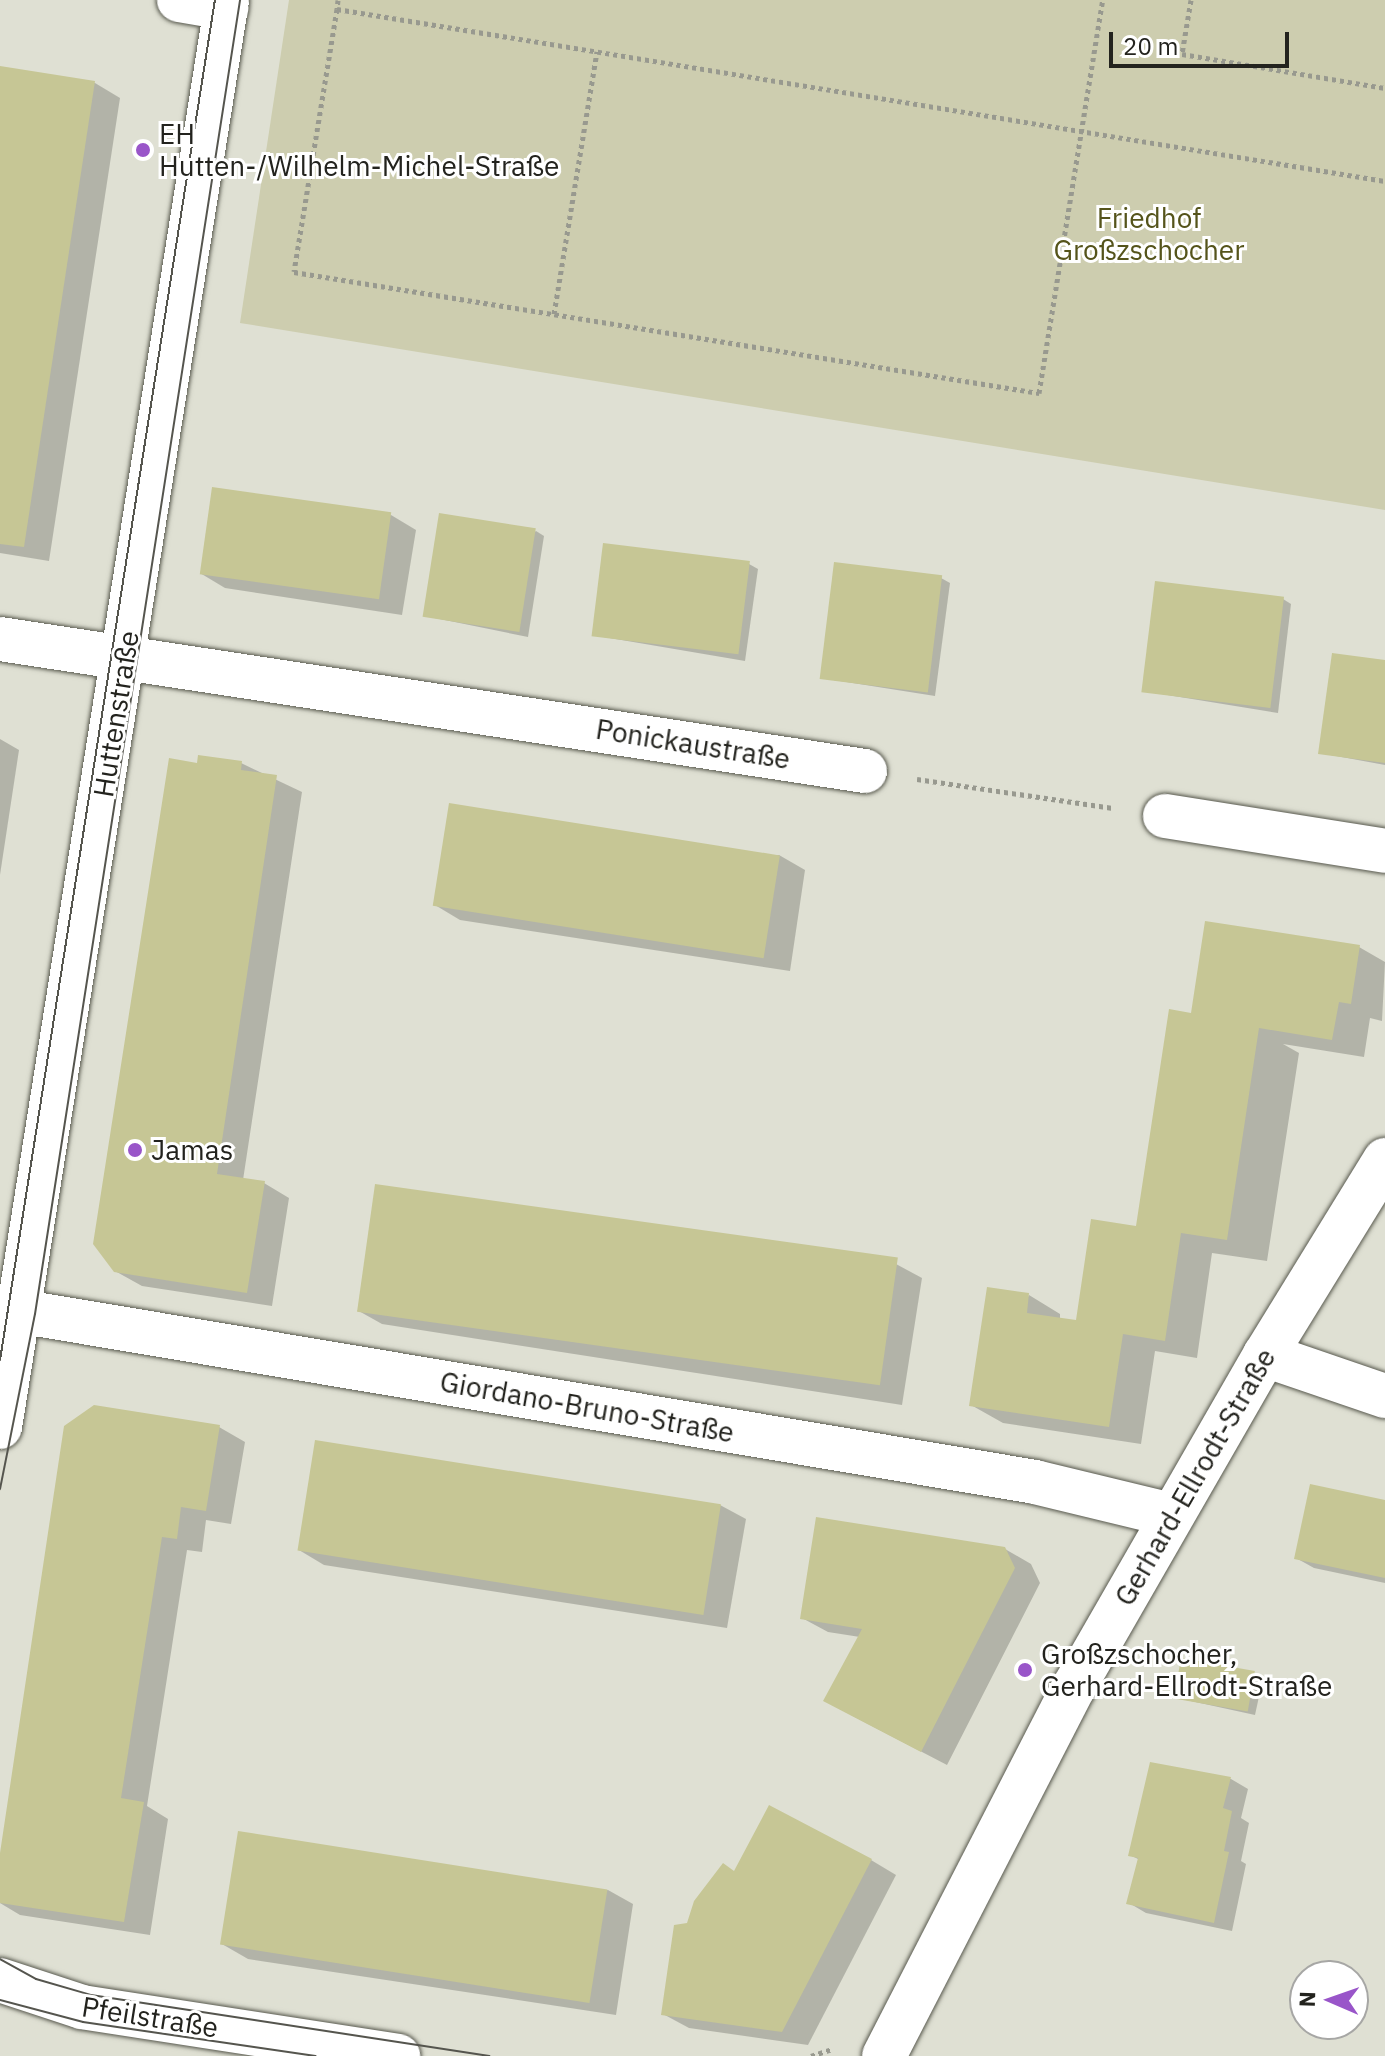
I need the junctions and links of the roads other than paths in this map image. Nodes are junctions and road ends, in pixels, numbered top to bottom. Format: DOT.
graph roads {
  1 [pos="179,0"];
  2 [pos="227,4"];
  3 [pos="0,639"];
  4 [pos="125,656"];
  5 [pos="865,771"];
  6 [pos="1165,816"];
  7 [pos="1385,851"];
  8 [pos="1385,1160"];
  9 [pos="11,1310"];
  10 [pos="1265,1355"];
  11 [pos="1385,1396"];
  12 [pos="0,1427"];
  13 [pos="1171,1515"];
  14 [pos="0,1980"];
  15 [pos="398,2056"];
  16 [pos="884,2056"];
  1 -- 2 [label="street"];
  2 -- 4 [label="street, Huttenstraße"];
  3 -- 4 [label="street, Ponickaustraße"];
  4 -- 5 [label="street, Ponickaustraße"];
  4 -- 9 [label="street, Huttenstraße"];
  6 -- 7 [label="street"];
  8 -- 10 [label="street, Gerhard-Ellrodt-Straße"];
  9 -- 12 [label="street, Huttenstraße"];
  9 -- 13 [label="street, Giordano-Bruno-Straße"];
  10 -- 11 [label="street"];
  10 -- 13 [label="street, Gerhard-Ellrodt-Straße"];
  13 -- 16 [label="street, Gerhard-Ellrodt-Straße"];
  14 -- 15 [label="street, Pfeilstraße"];
}
